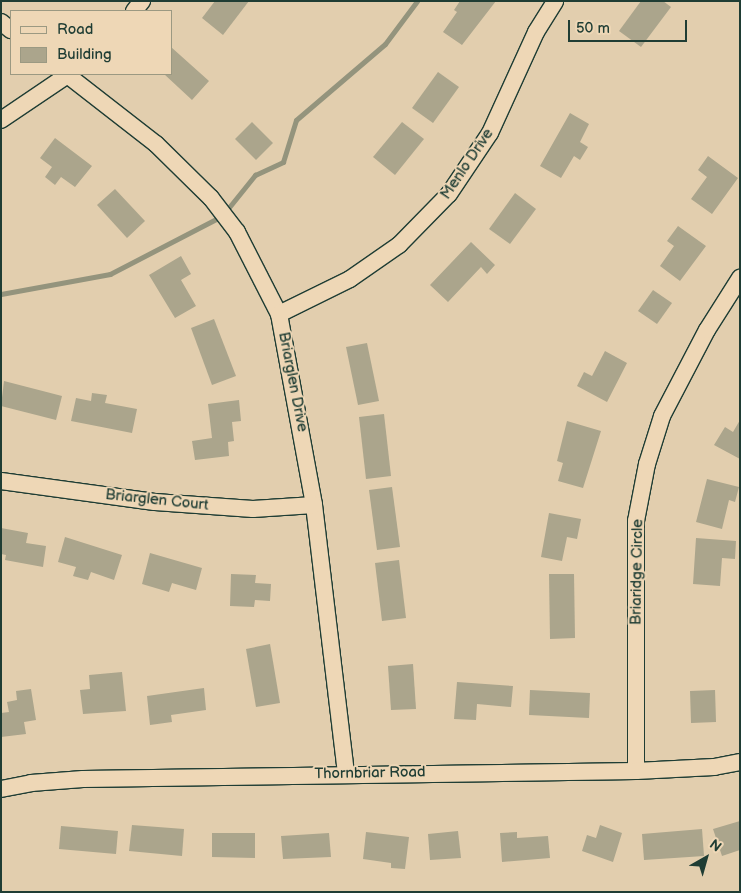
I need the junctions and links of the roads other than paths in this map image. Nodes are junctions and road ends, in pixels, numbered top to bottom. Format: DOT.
graph roads {
  1 [pos="555,1"];
  2 [pos="67,75"];
  3 [pos="69,75"];
  4 [pos="1,120"];
  5 [pos="740,278"];
  6 [pos="280,314"];
  7 [pos="1,481"];
  8 [pos="314,505"];
  9 [pos="740,762"];
  10 [pos="636,771"];
  11 [pos="346,773"];
  12 [pos="1,789"];
  1 -- 6 [label="street, Menlo Drive"];
  2 -- 4 [label="street"];
  3 -- 6 [label="street, Briarglen Drive"];
  5 -- 10 [label="street, Briaridge Circle"];
  6 -- 8 [label="street, Briarglen Drive"];
  7 -- 8 [label="street, Briarglen Court"];
  8 -- 11 [label="street, Briarglen Drive"];
  9 -- 10 [label="street, Thornbriar Road"];
  10 -- 11 [label="street, Thornbriar Road"];
  11 -- 12 [label="street, Thornbriar Road"];
}
